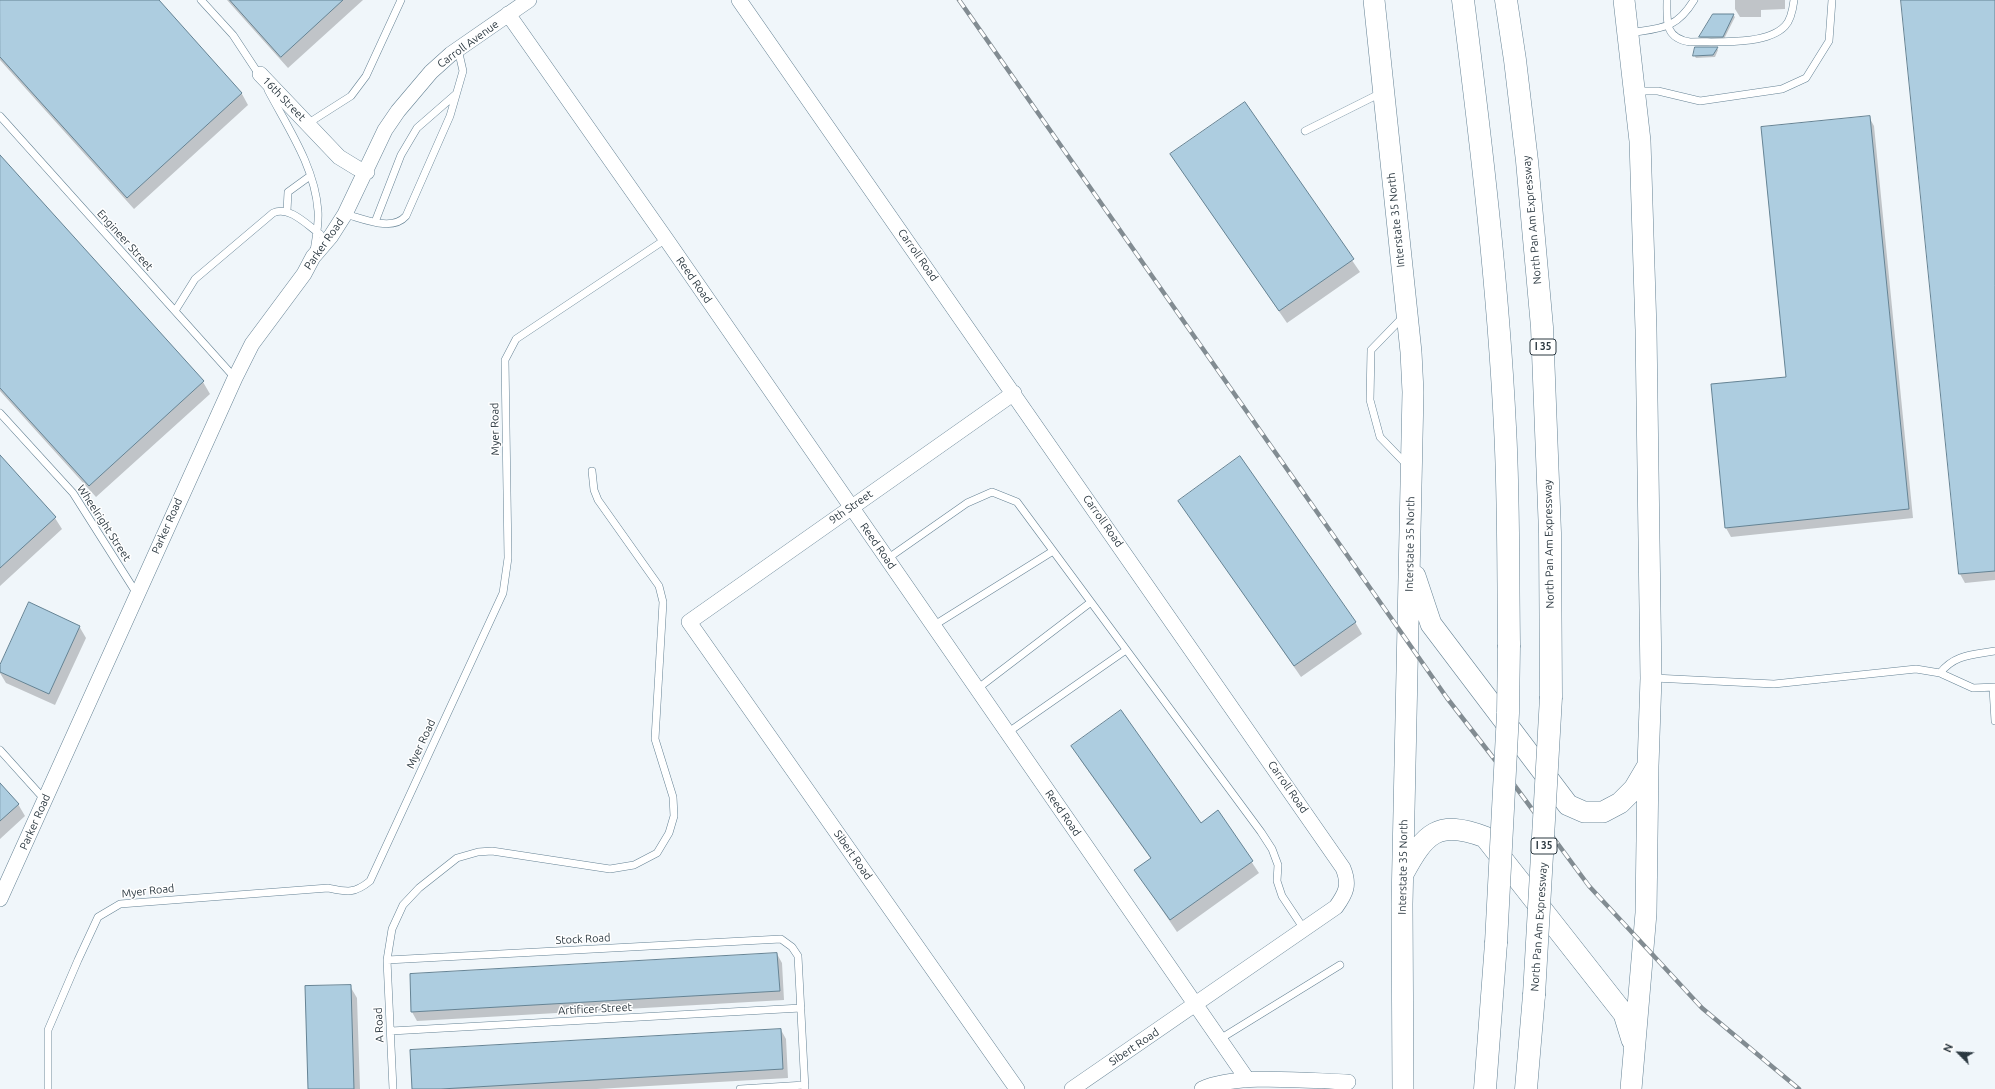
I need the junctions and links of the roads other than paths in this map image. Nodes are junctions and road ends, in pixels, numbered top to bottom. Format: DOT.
graph roads {
  1 [pos="201,0"];
  2 [pos="401,0"];
  3 [pos="529,0"];
  4 [pos="739,0"];
  5 [pos="1374,0"];
  6 [pos="1463,0"];
  7 [pos="1506,0"];
  8 [pos="1624,0"];
  9 [pos="1667,0"];
  10 [pos="1694,0"];
  11 [pos="1794,0"];
  12 [pos="1832,0"];
  13 [pos="508,14"];
  14 [pos="1668,26"];
  15 [pos="1628,33"];
  16 [pos="458,49"];
  17 [pos="260,74"];
  18 [pos="1634,91"];
  19 [pos="1383,92"];
  20 [pos="457,94"];
  21 [pos="0,116"];
  22 [pos="308,124"];
  23 [pos="1305,131"];
  24 [pos="367,172"];
  25 [pos="310,176"];
  26 [pos="287,211"];
  27 [pos="345,214"];
  28 [pos="375,222"];
  29 [pos="323,235"];
  30 [pos="666,239"];
  31 [pos="175,311"];
  32 [pos="1406,314"];
  33 [pos="235,378"];
  34 [pos="1014,393"];
  35 [pos="0,413"];
  36 [pos="1412,470"];
  37 [pos="592,471"];
  38 [pos="851,506"];
  39 [pos="1053,551"];
  40 [pos="887,559"];
  41 [pos="1410,560"];
  42 [pos="137,594"];
  43 [pos="1091,602"];
  44 [pos="689,622"];
  45 [pos="933,626"];
  46 [pos="1126,650"];
  47 [pos="1995,652"];
  48 [pos="1940,673"];
  49 [pos="1651,678"];
  50 [pos="1994,687"];
  51 [pos="977,689"];
  52 [pos="1995,721"];
  53 [pos="1008,733"];
  54 [pos="0,750"];
  55 [pos="1648,766"];
  56 [pos="45,800"];
  57 [pos="1403,875"];
  58 [pos="0,899"];
  59 [pos="1304,929"];
  60 [pos="387,960"];
  61 [pos="1340,965"];
  62 [pos="1492,997"];
  63 [pos="1196,1004"];
  64 [pos="801,1008"];
  65 [pos="391,1032"];
  66 [pos="1220,1039"];
  67 [pos="1635,1048"];
  68 [pos="1404,1054"];
  69 [pos="1247,1079"];
  70 [pos="1348,1082"];
  71 [pos="805,1087"];
  72 [pos="48,1089"];
  73 [pos="393,1089"];
  74 [pos="740,1089"];
  75 [pos="1016,1089"];
  76 [pos="1072,1089"];
  77 [pos="1202,1089"];
  78 [pos="1398,1089"];
  79 [pos="1403,1089"];
  80 [pos="1474,1089"];
  81 [pos="1485,1089"];
  82 [pos="1526,1089"];
  83 [pos="1631,1089"];
  1 -- 17 [label="lane"];
  2 -- 22 [label="lane"];
  3 -- 13 [label="street, Carroll Avenue"];
  4 -- 34 [label="street, Carroll Road"];
  5 -- 19 [label="main road, Interstate 35 North"];
  6 -- 62 [label="highway, bridge"];
  7 -- 82 [label="highway, North Pan Am Expressway / I 35, bridge"];
  8 -- 15 [label="main road"];
  9 -- 14 [label="lane"];
  10 -- 14 [label="lane"];
  11 -- 14 [label="lane"];
  12 -- 18 [label="lane"];
  13 -- 16 [label="street, Carroll Avenue"];
  13 -- 30 [label="street, Reed Road"];
  14 -- 15 [label="lane"];
  15 -- 18 [label="main road"];
  16 -- 20 [label="lane"];
  16 -- 24 [label="street, Carroll Avenue"];
  17 -- 22 [label="street, 16th Street"];
  17 -- 25 [label="lane"];
  18 -- 49 [label="main road"];
  19 -- 23 [label="lane"];
  19 -- 32 [label="main road, Interstate 35 North"];
  20 -- 28 [label="lane"];
  20 -- 28 [label="lane"];
  21 -- 31 [label="lane, Engineer Street"];
  22 -- 24 [label="street"];
  24 -- 27 [label="street, Parker Road"];
  25 -- 26 [label="lane"];
  25 -- 29 [label="lane"];
  26 -- 29 [label="lane"];
  26 -- 31 [label="lane"];
  27 -- 28 [label="lane"];
  27 -- 29 [label="street, Parker Road"];
  29 -- 33 [label="street, Parker Road"];
  30 -- 38 [label="street, Reed Road"];
  30 -- 72 [label="lane, Myer Road"];
  31 -- 33 [label="lane, Engineer Street"];
  32 -- 36 [label="main road, Interstate 35 North"];
  32 -- 36 [label="lane"];
  33 -- 42 [label="street, Parker Road"];
  34 -- 38 [label="street, 9th Street"];
  34 -- 59 [label="street, Carroll Road"];
  35 -- 42 [label="lane, Wheelright Street"];
  36 -- 41 [label="main road, Interstate 35 North"];
  37 -- 60 [label="lane, A Road"];
  38 -- 40 [label="street, Reed Road"];
  38 -- 44 [label="street, 9th Street"];
  39 -- 40 [label="lane"];
  39 -- 43 [label="lane"];
  39 -- 45 [label="lane"];
  40 -- 45 [label="street, Reed Road"];
  41 -- 55 [label="main road"];
  41 -- 57 [label="main road, Interstate 35 North"];
  42 -- 56 [label="street, Parker Road"];
  43 -- 46 [label="lane"];
  43 -- 51 [label="lane"];
  44 -- 75 [label="street, Sibert Road"];
  45 -- 51 [label="street, Reed Road"];
  46 -- 53 [label="lane"];
  46 -- 59 [label="lane"];
  47 -- 48 [label="lane"];
  48 -- 49 [label="lane"];
  48 -- 50 [label="lane"];
  49 -- 55 [label="main road"];
  50 -- 52 [label="lane"];
  51 -- 53 [label="street, Reed Road"];
  53 -- 63 [label="street, Reed Road"];
  54 -- 56 [label="lane"];
  55 -- 67 [label="main road"];
  56 -- 58 [label="street, Parker Road"];
  57 -- 67 [label="main road"];
  57 -- 68 [label="main road, Interstate 35 North"];
  59 -- 63 [label="street, Carroll Road"];
  60 -- 64 [label="lane, Stock Road"];
  60 -- 65 [label="lane, A Road"];
  61 -- 66 [label="lane"];
  62 -- 80 [label="highway"];
  62 -- 81 [label="highway"];
  63 -- 66 [label="street, Reed Road"];
  63 -- 76 [label="street, Sibert Road"];
  64 -- 65 [label="lane, Artificer Street"];
  64 -- 71 [label="lane"];
  65 -- 73 [label="lane, A Road"];
  66 -- 69 [label="street, Reed Road"];
  67 -- 83 [label="main road"];
  68 -- 78 [label="main road"];
  68 -- 79 [label="main road, Interstate 35 North"];
  69 -- 70 [label="street"];
  69 -- 77 [label="street"];
  71 -- 74 [label="lane"];
}
